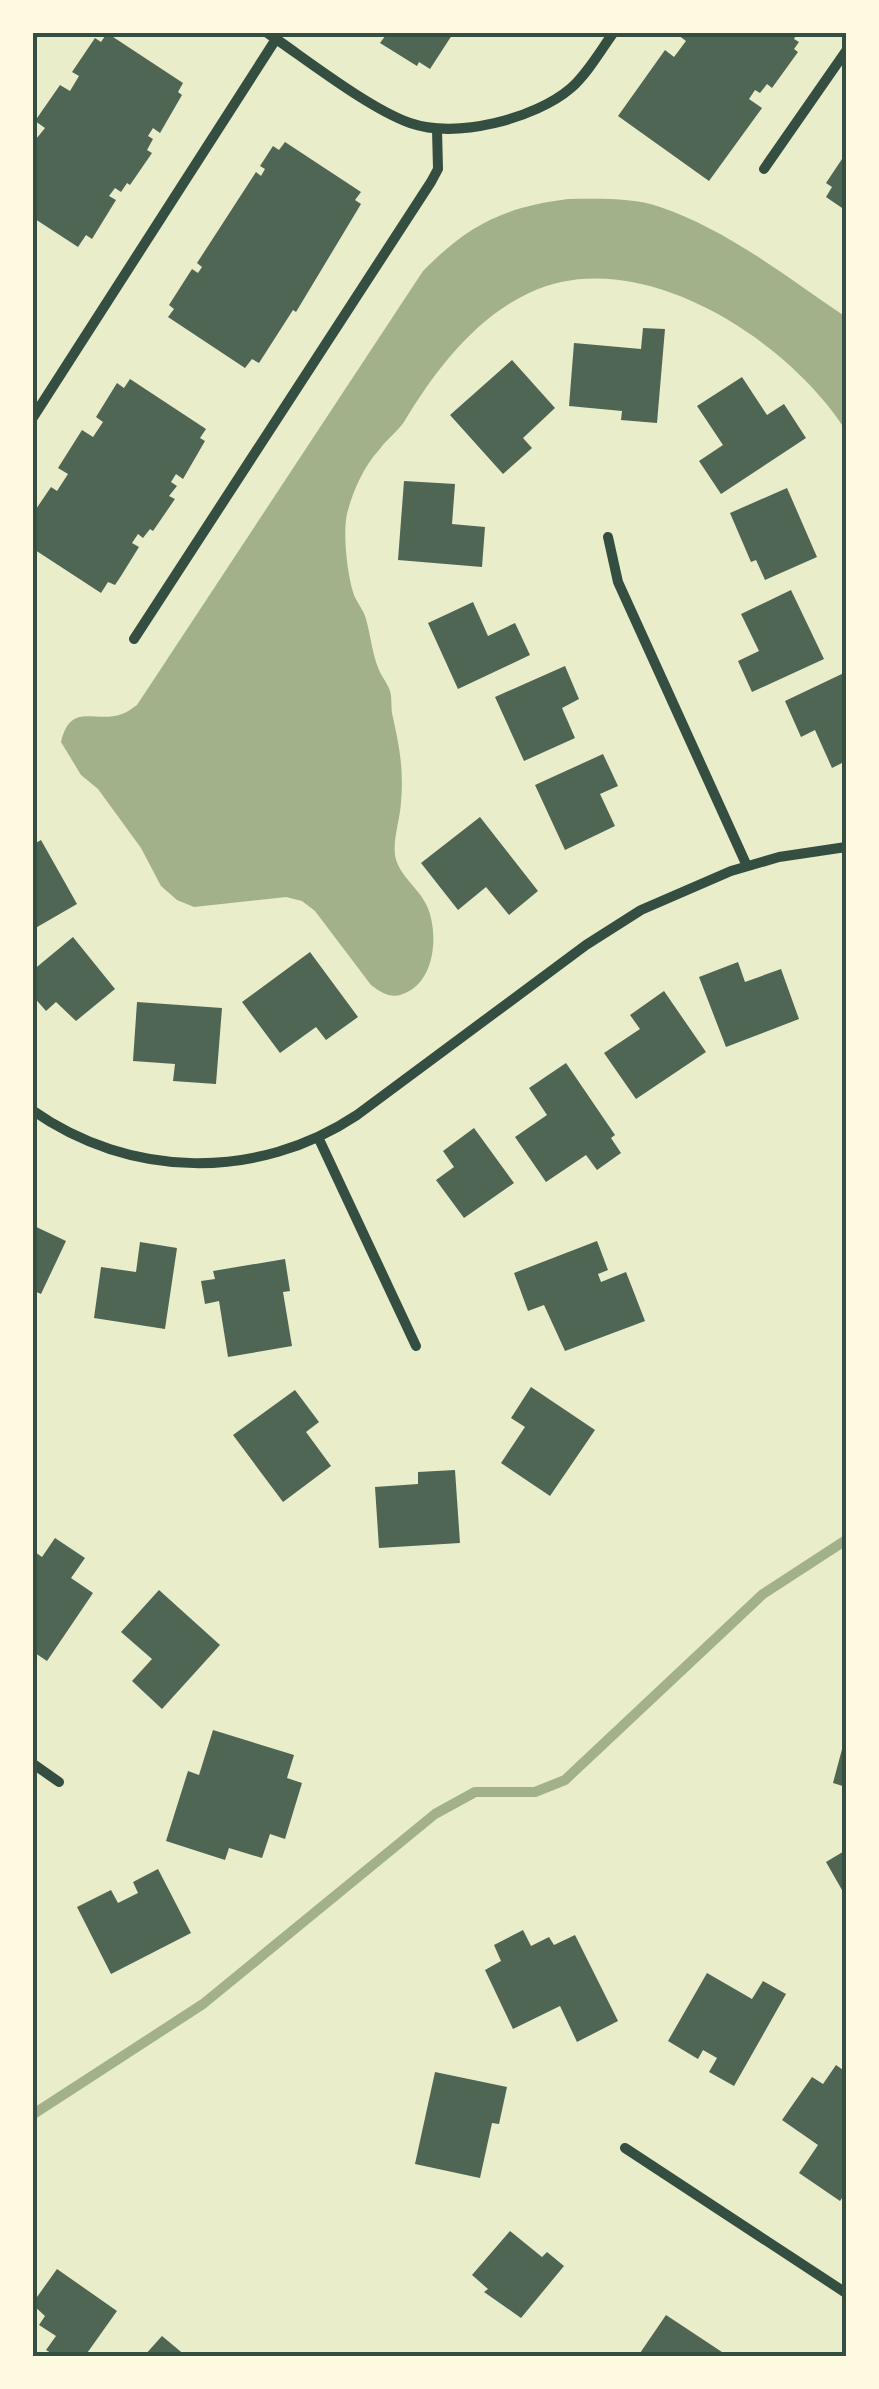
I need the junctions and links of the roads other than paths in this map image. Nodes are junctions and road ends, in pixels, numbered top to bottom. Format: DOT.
graph roads {
  1 [pos="614,32"];
  2 [pos="271,36"];
  3 [pos="846,52"];
  4 [pos="437,130"];
  5 [pos="764,169"];
  6 [pos="32,419"];
  7 [pos="608,537"];
  8 [pos="134,639"];
  9 [pos="846,848"];
  10 [pos="747,866"];
  11 [pos="32,1110"];
  12 [pos="318,1138"];
  13 [pos="416,1346"];
  14 [pos="32,1763"];
  15 [pos="59,1782"];
  16 [pos="625,2148"];
  17 [pos="846,2293"];
  1 -- 4 [label="street"];
  2 -- 4 [label="street"];
  2 -- 6 [label="street"];
  3 -- 5 [label="street"];
  4 -- 8 [label="street"];
  7 -- 10 [label="street"];
  9 -- 10 [label="street"];
  10 -- 12 [label="street"];
  11 -- 12 [label="street"];
  12 -- 13 [label="street"];
  14 -- 15 [label="street"];
  16 -- 17 [label="street"];
}
